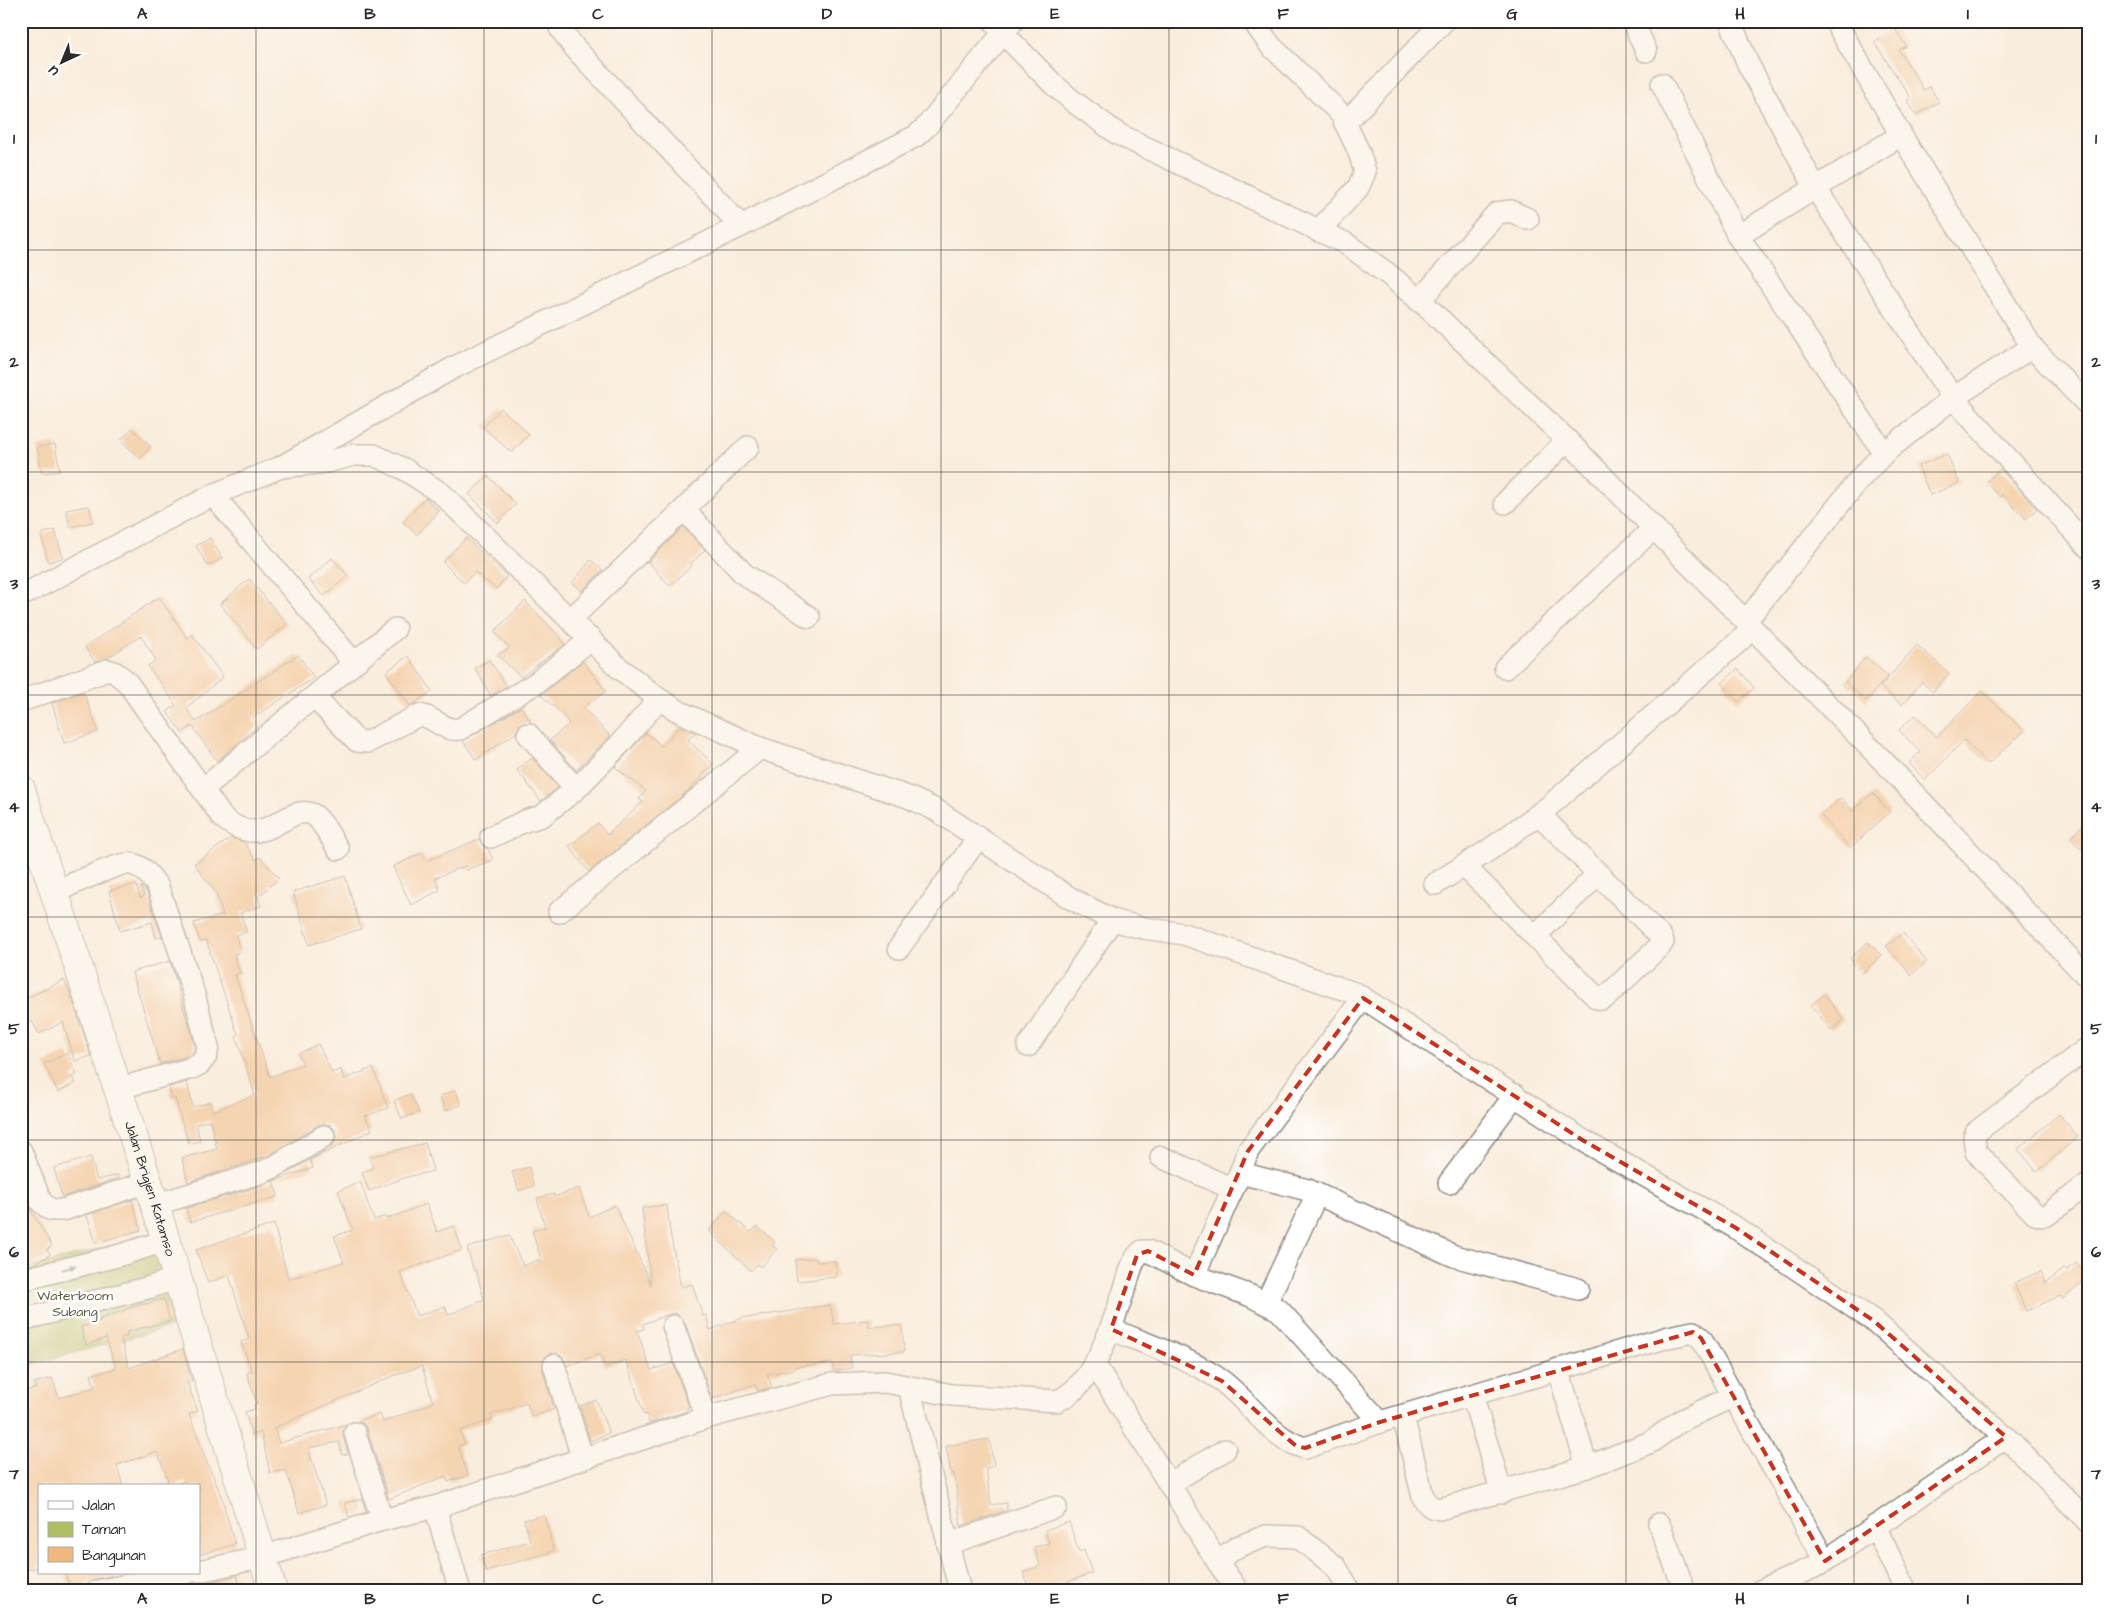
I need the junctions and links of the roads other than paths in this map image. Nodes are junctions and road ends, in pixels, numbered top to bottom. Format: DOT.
graph roads {
  1 [pos="561,21"];
  2 [pos="1253,21"];
  3 [pos="1444,21"];
  4 [pos="1633,21"];
  5 [pos="1730,21"];
  6 [pos="1835,21"];
  7 [pos="1003,25"];
  8 [pos="1646,51"];
  9 [pos="1662,84"];
  10 [pos="1345,123"];
  11 [pos="1901,135"];
  12 [pos="1816,189"];
  13 [pos="1528,219"];
  14 [pos="741,226"];
  15 [pos="1318,231"];
  16 [pos="1738,236"];
  17 [pos="1419,300"];
  18 [pos="2032,347"];
  19 [pos="1953,398"];
  20 [pos="2089,406"];
  21 [pos="1567,440"];
  22 [pos="748,447"];
  23 [pos="1884,453"];
  24 [pos="281,467"];
  25 [pos="213,495"];
  26 [pos="1505,503"];
  27 [pos="684,510"];
  28 [pos="1654,528"];
  29 [pos="2089,548"];
  30 [pos="21,596"];
  31 [pos="809,617"];
  32 [pos="571,619"];
  33 [pos="1750,625"];
  34 [pos="395,629"];
  35 [pos="591,640"];
  36 [pos="354,663"];
  37 [pos="1506,668"];
  38 [pos="314,696"];
  39 [pos="659,699"];
  40 [pos="21,701"];
  41 [pos="528,734"];
  42 [pos="760,748"];
  43 [pos="21,789"];
  44 [pos="203,789"];
  45 [pos="576,789"];
  46 [pos="1539,814"];
  47 [pos="491,837"];
  48 [pos="978,838"];
  49 [pos="338,849"];
  50 [pos="1464,866"];
  51 [pos="1598,874"];
  52 [pos="1434,884"];
  53 [pos="54,892"];
  54 [pos="559,912"];
  55 [pos="1112,920"];
  56 [pos="1535,936"];
  57 [pos="899,948"];
  58 [pos="2089,979"];
  59 [pos="1363,998"];
  60 [pos="1028,1046"];
  61 [pos="2089,1047"];
  62 [pos="117,1089"];
  63 [pos="1515,1095"];
  64 [pos="324,1136"];
  65 [pos="21,1151"];
  66 [pos="1161,1157"];
  67 [pos="1237,1181"];
  68 [pos="1449,1183"];
  69 [pos="2089,1184"];
  70 [pos="151,1194"];
  71 [pos="1317,1194"];
  72 [pos="166,1241"];
  73 [pos="1194,1275"];
  74 [pos="177,1278"];
  75 [pos="21,1280"];
  76 [pos="1578,1289"];
  77 [pos="1266,1303"];
  78 [pos="21,1320"];
  79 [pos="673,1326"];
  80 [pos="1111,1329"];
  81 [pos="1094,1363"];
  82 [pos="554,1365"];
  83 [pos="1558,1369"];
  84 [pos="909,1387"];
  85 [pos="1472,1395"];
  86 [pos="1734,1396"];
  87 [pos="1403,1416"];
  88 [pos="706,1418"];
  89 [pos="1380,1422"];
  90 [pos="355,1433"];
  91 [pos="2006,1437"];
  92 [pos="1225,1450"];
  93 [pos="582,1457"];
  94 [pos="1587,1467"];
  95 [pos="1169,1484"];
  96 [pos="1502,1493"];
  97 [pos="436,1507"];
  98 [pos="1056,1507"];
  99 [pos="382,1520"];
  100 [pos="2089,1523"];
  101 [pos="1659,1524"];
  102 [pos="1875,1526"];
  103 [pos="948,1544"];
  104 [pos="264,1557"];
  105 [pos="1218,1561"];
  106 [pos="1825,1561"];
  107 [pos="200,1571"];
  108 [pos="182,1574"];
  109 [pos="97,1591"];
  110 [pos="274,1591"];
  111 [pos="460,1591"];
  112 [pos="960,1591"];
  113 [pos="1238,1591"];
  114 [pos="1350,1591"];
  115 [pos="1685,1591"];
  116 [pos="1760,1591"];
  117 [pos="1906,1591"];
  1 -- 14 [label="street"];
  2 -- 10 [label="street"];
  3 -- 10 [label="street"];
  4 -- 8 [label="street"];
  5 -- 12 [label="street"];
  6 -- 11 [label="street"];
  7 -- 14 [label="street"];
  7 -- 15 [label="street"];
  9 -- 16 [label="street"];
  10 -- 15 [label="street"];
  11 -- 12 [label="street"];
  11 -- 18 [label="street"];
  12 -- 16 [label="street"];
  12 -- 19 [label="street"];
  13 -- 17 [label="street"];
  14 -- 24 [label="street"];
  15 -- 17 [label="street"];
  16 -- 23 [label="street"];
  17 -- 21 [label="street"];
  18 -- 19 [label="street"];
  18 -- 20 [label="street"];
  19 -- 23 [label="street"];
  19 -- 29 [label="street"];
  21 -- 26 [label="street"];
  21 -- 28 [label="street"];
  22 -- 27 [label="street"];
  23 -- 33 [label="street"];
  24 -- 25 [label="street"];
  24 -- 32 [label="street"];
  25 -- 30 [label="street"];
  25 -- 36 [label="street"];
  27 -- 31 [label="street"];
  27 -- 32 [label="street"];
  28 -- 33 [label="street"];
  28 -- 37 [label="street"];
  32 -- 35 [label="street"];
  33 -- 46 [label="street"];
  33 -- 58 [label="street"];
  34 -- 36 [label="street"];
  35 -- 38 [label="street"];
  35 -- 39 [label="street"];
  36 -- 38 [label="street"];
  38 -- 44 [label="street"];
  39 -- 42 [label="street"];
  39 -- 45 [label="street"];
  40 -- 44 [label="street"];
  41 -- 45 [label="street"];
  42 -- 48 [label="street"];
  42 -- 54 [label="street"];
  43 -- 53 [label="main road, Jalan Brigjen Katamso"];
  44 -- 49 [label="street"];
  45 -- 47 [label="street"];
  46 -- 50 [label="street"];
  46 -- 51 [label="street"];
  48 -- 55 [label="street"];
  48 -- 57 [label="street"];
  50 -- 52 [label="street"];
  50 -- 56 [label="street"];
  51 -- 56 [label="street"];
  51 -- 56 [label="street"];
  53 -- 62 [label="main road, Jalan Brigjen Katamso"];
  53 -- 62 [label="street"];
  55 -- 59 [label="street"];
  55 -- 60 [label="street"];
  59 -- 63 [label="street"];
  59 -- 67 [label="street"];
  61 -- 69 [label="street"];
  62 -- 70 [label="main road, Jalan Brigjen Katamso"];
  63 -- 68 [label="street"];
  63 -- 91 [label="street"];
  64 -- 70 [label="street"];
  65 -- 70 [label="street"];
  66 -- 67 [label="street"];
  67 -- 71 [label="street"];
  67 -- 73 [label="street"];
  70 -- 72 [label="main road, Jalan Brigjen Katamso"];
  71 -- 76 [label="street"];
  71 -- 77 [label="street"];
  72 -- 74 [label="main road, Jalan Brigjen Katamso"];
  75 -- 72 [label="street, one-way"];
  73 -- 77 [label="street"];
  73 -- 80 [label="street"];
  74 -- 78 [label="street"];
  74 -- 104 [label="main road, Jalan Brigjen Katamso"];
  77 -- 89 [label="street"];
  79 -- 88 [label="street"];
  80 -- 81 [label="street"];
  80 -- 89 [label="street"];
  81 -- 84 [label="street"];
  81 -- 95 [label="street"];
  82 -- 93 [label="street"];
  83 -- 85 [label="street"];
  83 -- 86 [label="street"];
  83 -- 94 [label="street"];
  84 -- 88 [label="street"];
  84 -- 103 [label="street"];
  85 -- 87 [label="street"];
  85 -- 96 [label="street"];
  86 -- 94 [label="street"];
  86 -- 106 [label="street"];
  87 -- 89 [label="street"];
  87 -- 96 [label="street"];
  88 -- 93 [label="street"];
  90 -- 99 [label="street"];
  91 -- 100 [label="street"];
  91 -- 102 [label="street"];
  92 -- 95 [label="street"];
  93 -- 97 [label="street"];
  94 -- 96 [label="street"];
  95 -- 105 [label="street"];
  97 -- 99 [label="street"];
  97 -- 111 [label="street"];
  98 -- 103 [label="street"];
  99 -- 104 [label="street"];
  101 -- 115 [label="street"];
  102 -- 106 [label="street"];
  102 -- 117 [label="street"];
  103 -- 112 [label="street"];
  104 -- 107 [label="street"];
  104 -- 110 [label="main road, Jalan Brigjen Katamso"];
  105 -- 113 [label="street"];
  105 -- 114 [label="street"];
  106 -- 116 [label="street"];
  108 -- 109 [label="street"];
}
